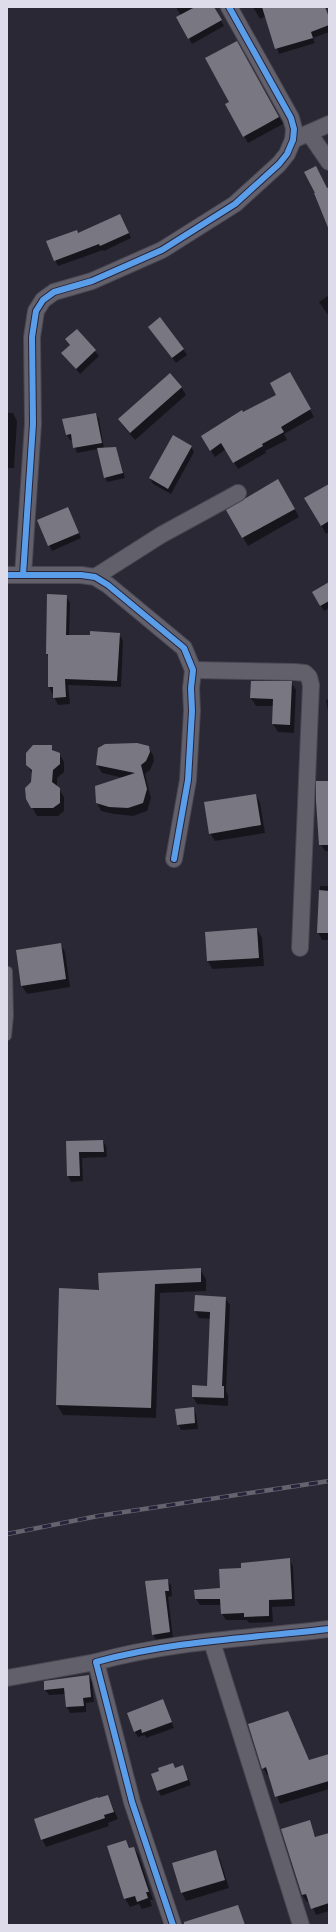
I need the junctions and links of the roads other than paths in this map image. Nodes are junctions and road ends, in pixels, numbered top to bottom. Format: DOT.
graph roads {
  1 [pos="229,7"];
  2 [pos="329,124"];
  3 [pos="309,133"];
  4 [pos="293,140"];
  5 [pos="329,162"];
  6 [pos="238,493"];
  7 [pos="7,575"];
  8 [pos="23,575"];
  9 [pos="95,577"];
  10 [pos="194,670"];
  11 [pos="174,859"];
  12 [pos="300,948"];
  13 [pos="8,971"];
  14 [pos="7,1036"];
  15 [pos="329,1629"];
  16 [pos="212,1642"];
  17 [pos="96,1662"];
  18 [pos="7,1678"];
  19 [pos="173,1925"];
  20 [pos="301,1925"];
  1 -- 4 [label="street"];
  2 -- 3 [label="street"];
  3 -- 4 [label="street"];
  3 -- 5 [label="street"];
  4 -- 8 [label="street"];
  6 -- 9 [label="street"];
  7 -- 8 [label="street"];
  8 -- 9 [label="street"];
  9 -- 10 [label="street"];
  10 -- 11 [label="street"];
  10 -- 12 [label="street"];
  13 -- 14 [label="lane"];
  15 -- 16 [label="street"];
  16 -- 17 [label="street"];
  16 -- 20 [label="street"];
  17 -- 18 [label="street"];
  17 -- 19 [label="street"];
}
